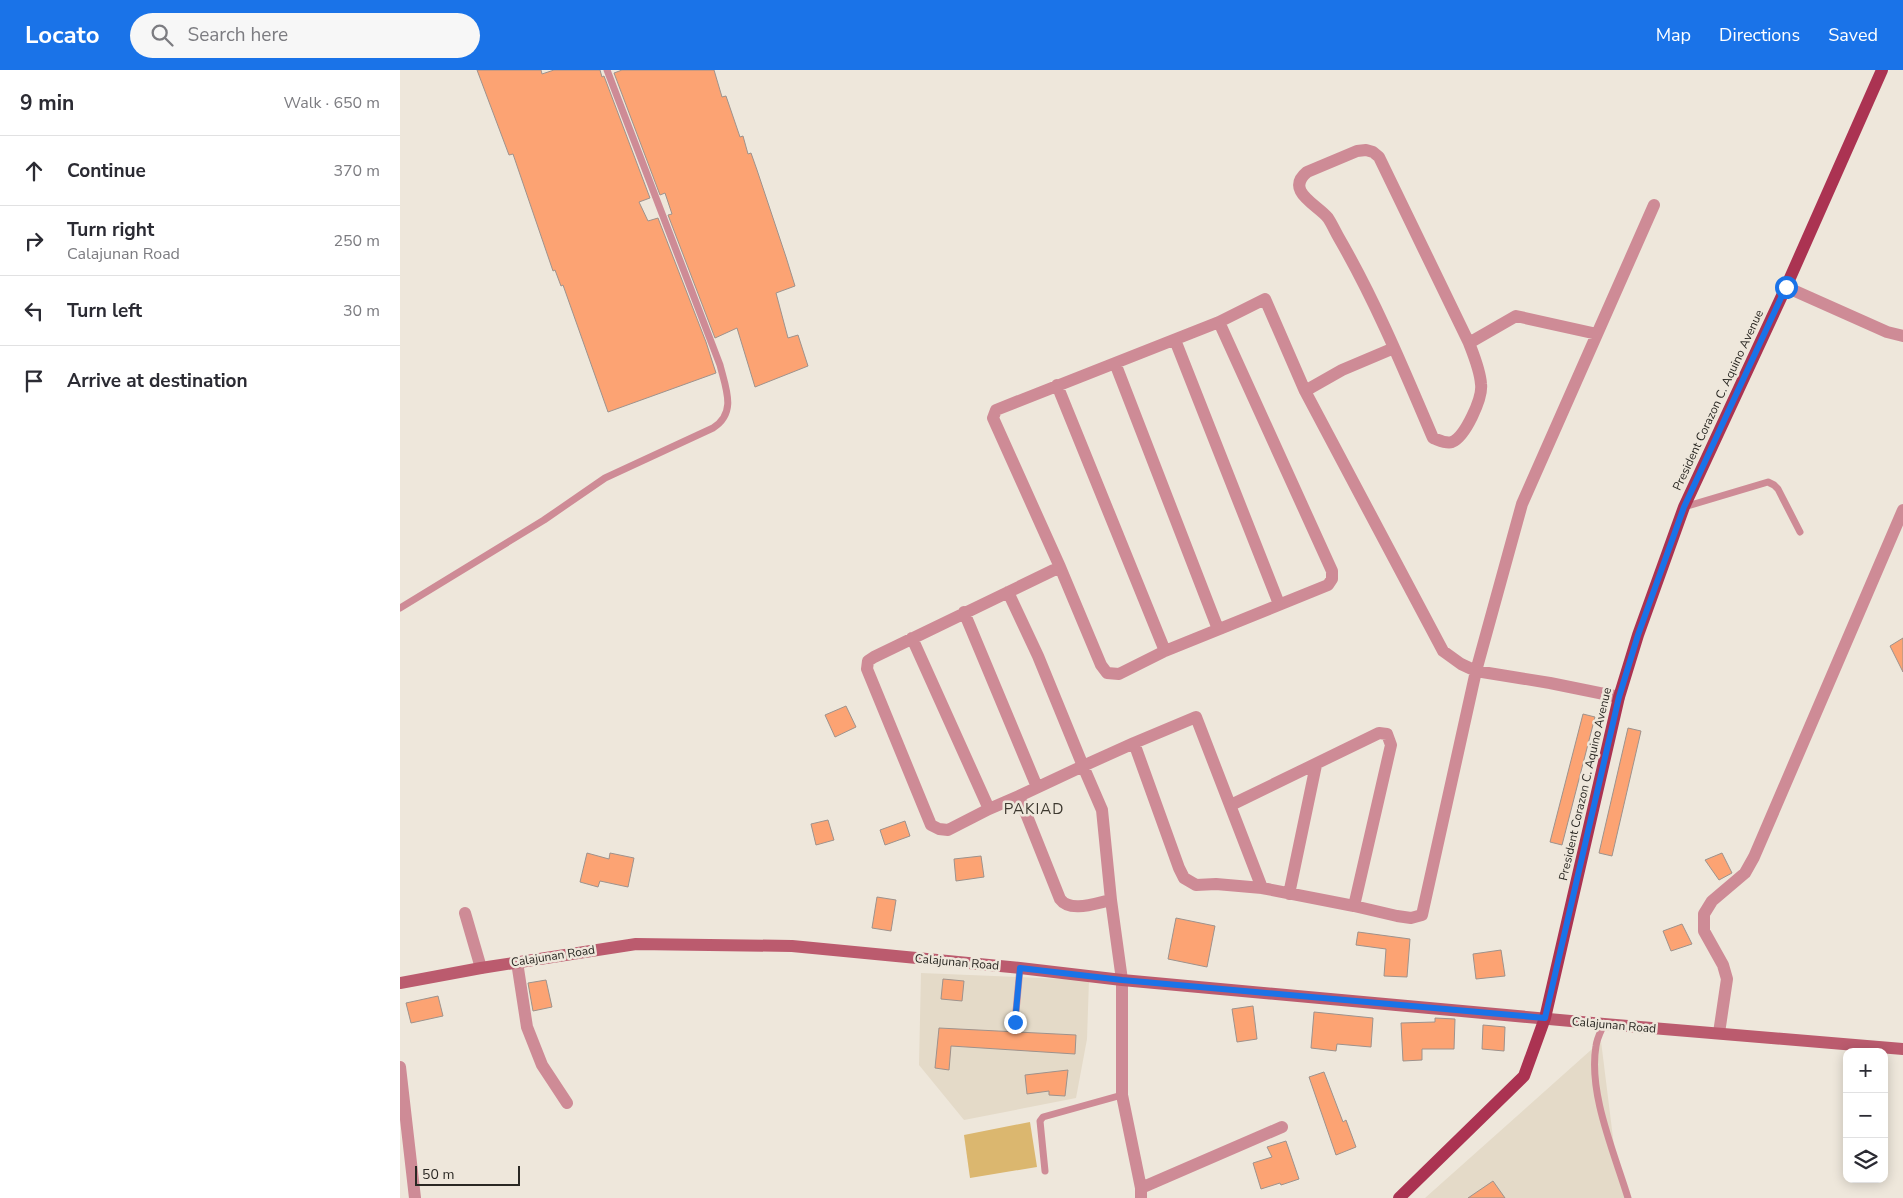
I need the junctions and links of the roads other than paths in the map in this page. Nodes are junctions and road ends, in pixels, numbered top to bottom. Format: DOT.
graph roads {
  1 [pos="607,70"];
  2 [pos="1882,70"];
  3 [pos="1654,205"];
  4 [pos="1786,287"];
  5 [pos="1219,322"];
  6 [pos="1598,334"];
  7 [pos="1903,336"];
  8 [pos="1175,340"];
  9 [pos="1469,343"];
  10 [pos="1394,348"];
  11 [pos="1114,363"];
  12 [pos="1058,385"];
  13 [pos="1305,391"];
  14 [pos="1684,507"];
  15 [pos="1903,510"];
  16 [pos="1800,532"];
  17 [pos="1060,567"];
  18 [pos="1008,592"];
  19 [pos="1279,604"];
  20 [pos="400,608"];
  21 [pos="964,612"];
  22 [pos="1218,629"];
  23 [pos="912,638"];
  24 [pos="1165,651"];
  25 [pos="1476,671"];
  26 [pos="1619,697"];
  27 [pos="1134,743"];
  28 [pos="1316,765"];
  29 [pos="1083,766"];
  30 [pos="1037,787"];
  31 [pos="1019,796"];
  32 [pos="1231,805"];
  33 [pos="988,809"];
  34 [pos="1262,888"];
  35 [pos="1289,894"];
  36 [pos="1111,900"];
  37 [pos="1354,906"];
  38 [pos="464,913"];
  39 [pos="517,962"];
  40 [pos="480,968"];
  41 [pos="1020,968"];
  42 [pos="1122,980"];
  43 [pos="400,983"];
  44 [pos="1545,1018"];
  45 [pos="1015,1022"];
  46 [pos="1604,1024"];
  47 [pos="1719,1033"];
  48 [pos="1851,1048"];
  49 [pos="1888,1049"];
  50 [pos="1903,1049"];
  51 [pos="400,1068"];
  52 [pos="1122,1095"];
  53 [pos="567,1103"];
  54 [pos="1282,1127"];
  55 [pos="1045,1171"];
  56 [pos="1141,1193"];
  57 [pos="415,1198"];
  58 [pos="1398,1198"];
  59 [pos="1628,1198"];
  1 -- 20 [label="lane"];
  2 -- 4 [label="main road, President Corazon C. Aquino Avenue"];
  3 -- 6 [label="street"];
  4 -- 7 [label="street"];
  4 -- 14 [label="main road, President Corazon C. Aquino Avenue"];
  5 -- 8 [label="street"];
  5 -- 13 [label="street"];
  5 -- 19 [label="street"];
  6 -- 9 [label="street"];
  6 -- 25 [label="street"];
  8 -- 11 [label="street"];
  8 -- 19 [label="street"];
  9 -- 10 [label="street"];
  9 -- 10 [label="street"];
  10 -- 13 [label="street"];
  11 -- 12 [label="street"];
  11 -- 22 [label="street"];
  12 -- 17 [label="street"];
  12 -- 24 [label="street"];
  13 -- 25 [label="street"];
  14 -- 16 [label="lane"];
  14 -- 26 [label="main road, President Corazon C. Aquino Avenue"];
  15 -- 47 [label="street"];
  17 -- 18 [label="street"];
  17 -- 24 [label="street"];
  18 -- 21 [label="street"];
  18 -- 29 [label="street"];
  19 -- 22 [label="street"];
  21 -- 23 [label="street"];
  21 -- 30 [label="street"];
  22 -- 24 [label="street"];
  23 -- 33 [label="street"];
  23 -- 33 [label="street"];
  25 -- 26 [label="street"];
  25 -- 37 [label="street"];
  26 -- 44 [label="main road, President Corazon C. Aquino Avenue"];
  27 -- 29 [label="street"];
  27 -- 32 [label="street"];
  27 -- 34 [label="street"];
  28 -- 32 [label="street"];
  28 -- 35 [label="street"];
  28 -- 37 [label="street"];
  29 -- 30 [label="street"];
  29 -- 36 [label="street"];
  30 -- 31 [label="street"];
  31 -- 33 [label="street"];
  31 -- 36 [label="street"];
  32 -- 34 [label="street"];
  34 -- 35 [label="street"];
  35 -- 37 [label="street"];
  36 -- 42 [label="street"];
  38 -- 40 [label="street"];
  39 -- 40 [label="main road, Calajunan Road"];
  39 -- 41 [label="main road, Calajunan Road"];
  39 -- 53 [label="street"];
  40 -- 43 [label="main road, Calajunan Road"];
  41 -- 42 [label="main road, Calajunan Road"];
  41 -- 45 [label="lane"];
  42 -- 44 [label="main road, Calajunan Road"];
  42 -- 52 [label="street"];
  44 -- 46 [label="main road, Calajunan Road"];
  44 -- 58 [label="main road, President Corazon C. Aquino Avenue"];
  46 -- 47 [label="main road, Calajunan Road"];
  46 -- 59 [label="lane"];
  47 -- 48 [label="main road, Calajunan Road"];
  49 -- 50 [label="main road, Calajunan Road"];
  51 -- 57 [label="street"];
  52 -- 55 [label="lane"];
  52 -- 56 [label="street"];
  54 -- 56 [label="street"];
}
